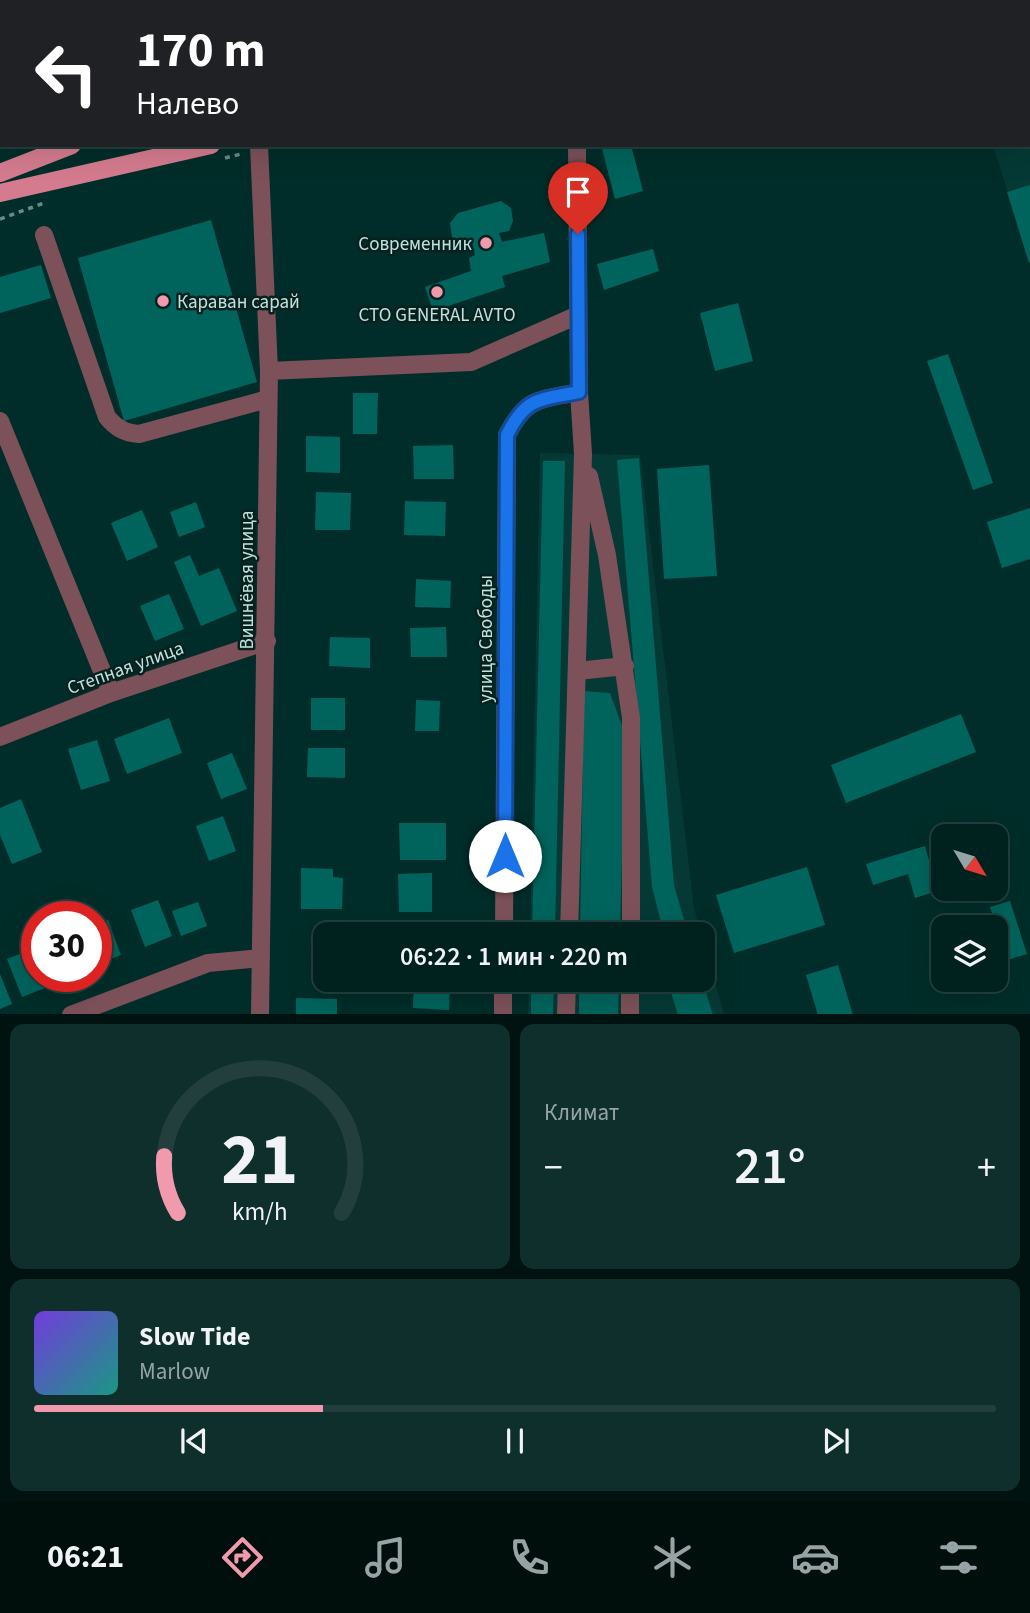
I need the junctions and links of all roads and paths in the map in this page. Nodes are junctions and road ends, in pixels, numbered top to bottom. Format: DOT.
graph roads {
  1 [pos="67,147"];
  2 [pos="202,147"];
  3 [pos="260,147"];
  4 [pos="577,147"];
  5 [pos="0,173"];
  6 [pos="0,192"];
  7 [pos="44,235"];
  8 [pos="578,315"];
  9 [pos="269,371"];
  10 [pos="579,392"];
  11 [pos="268,399"];
  12 [pos="0,421"];
  13 [pos="583,454"];
  14 [pos="267,641"];
  15 [pos="625,666"];
  16 [pos="577,671"];
  17 [pos="111,693"];
  18 [pos="0,737"];
  19 [pos="503,922"];
  20 [pos="569,922"];
  21 [pos="631,922"];
  22 [pos="261,958"];
  23 [pos="503,992"];
  24 [pos="567,992"];
  25 [pos="630,992"];
  26 [pos="71,1014"];
  27 [pos="260,1014"];
  28 [pos="503,1014"];
  29 [pos="566,1014"];
  30 [pos="630,1014"];
  1 -- 5 [label="main road"];
  2 -- 6 [label="main road"];
  3 -- 9 [label="street, Вишнёвая улица"];
  4 -- 8 [label="street"];
  7 -- 11 [label="street"];
  8 -- 9 [label="street"];
  8 -- 10 [label="street"];
  9 -- 11 [label="street, Вишнёвая улица"];
  10 -- 13 [label="street"];
  10 -- 19 [label="street, улица Свободы"];
  11 -- 14 [label="street, Вишнёвая улица"];
  12 -- 17 [label="street"];
  13 -- 15 [label="street"];
  13 -- 16 [label="street"];
  14 -- 17 [label="street, Степная улица"];
  14 -- 22 [label="street, Вишнёвая улица"];
  15 -- 16 [label="street"];
  15 -- 21 [label="street"];
  16 -- 20 [label="street"];
  17 -- 18 [label="street, Степная улица"];
  22 -- 26 [label="street"];
  22 -- 27 [label="street, Вишнёвая улица"];
  23 -- 28 [label="street"];
  24 -- 29 [label="street"];
  25 -- 30 [label="street"];
}
